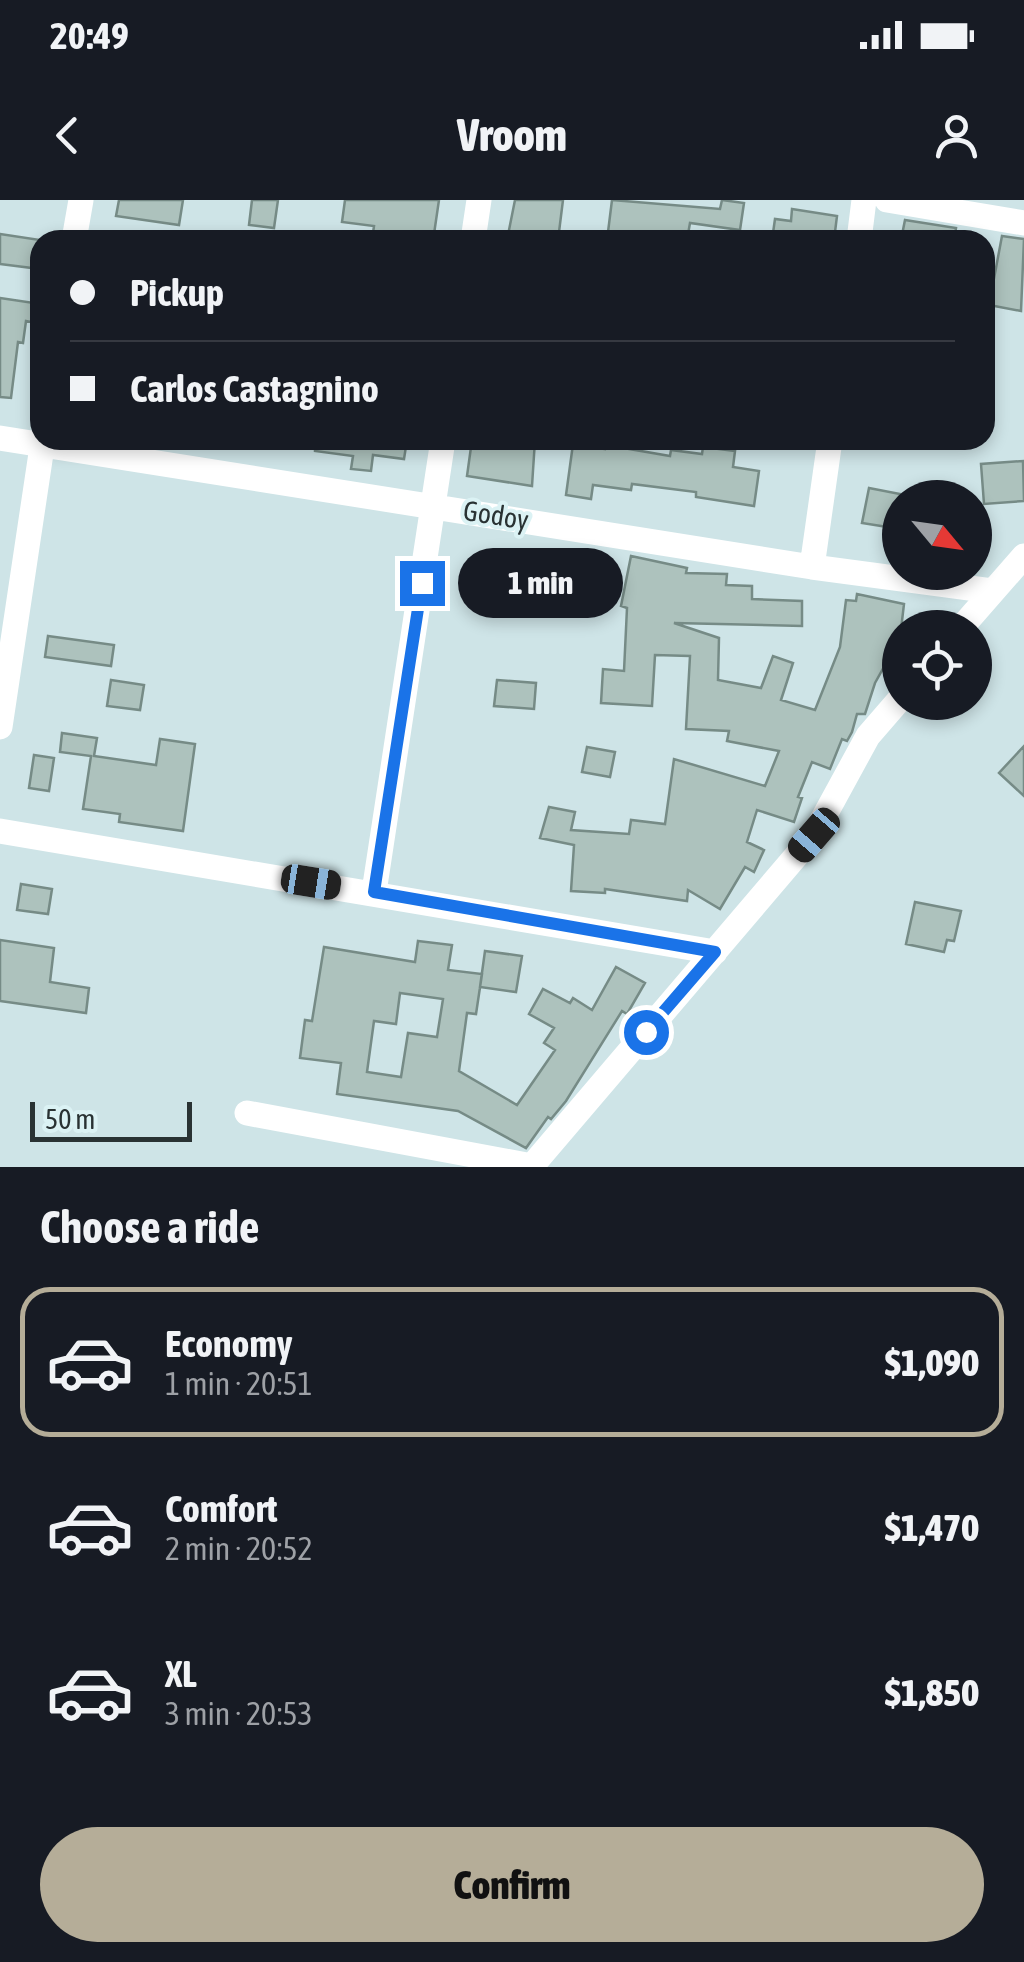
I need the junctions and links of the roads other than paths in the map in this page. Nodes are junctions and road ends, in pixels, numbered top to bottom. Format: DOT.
graph roads {
  1 [pos="81,200"];
  2 [pos="479,200"];
  3 [pos="864,200"];
  4 [pos="887,200"];
  5 [pos="1024,223"];
  6 [pos="76,230"];
  7 [pos="474,230"];
  8 [pos="860,230"];
  9 [pos="0,438"];
  10 [pos="30,441"];
  11 [pos="42,450"];
  12 [pos="93,450"];
  13 [pos="442,450"];
  14 [pos="829,450"];
  15 [pos="434,505"];
  16 [pos="1024,556"];
  17 [pos="812,567"];
  18 [pos="992,591"];
  19 [pos="976,610"];
  20 [pos="882,720"];
  21 [pos="0,727"];
  22 [pos="0,831"];
  23 [pos="374,892"];
  24 [pos="715,952"];
  25 [pos="247,1113"];
  26 [pos="531,1166"];
  1 -- 6 [label="street"];
  2 -- 7 [label="street"];
  3 -- 8 [label="street"];
  4 -- 5 [label="street"];
  9 -- 10 [label="street, Godoy"];
  11 -- 21 [label="street"];
  12 -- 15 [label="street, Godoy"];
  13 -- 15 [label="street"];
  14 -- 17 [label="street"];
  15 -- 17 [label="street, Godoy"];
  15 -- 23 [label="street"];
  16 -- 18 [label="street"];
  17 -- 18 [label="street, Godoy"];
  18 -- 19 [label="street"];
  20 -- 24 [label="street"];
  22 -- 23 [label="street"];
  23 -- 24 [label="street"];
  24 -- 26 [label="street"];
  25 -- 26 [label="street"];
}
